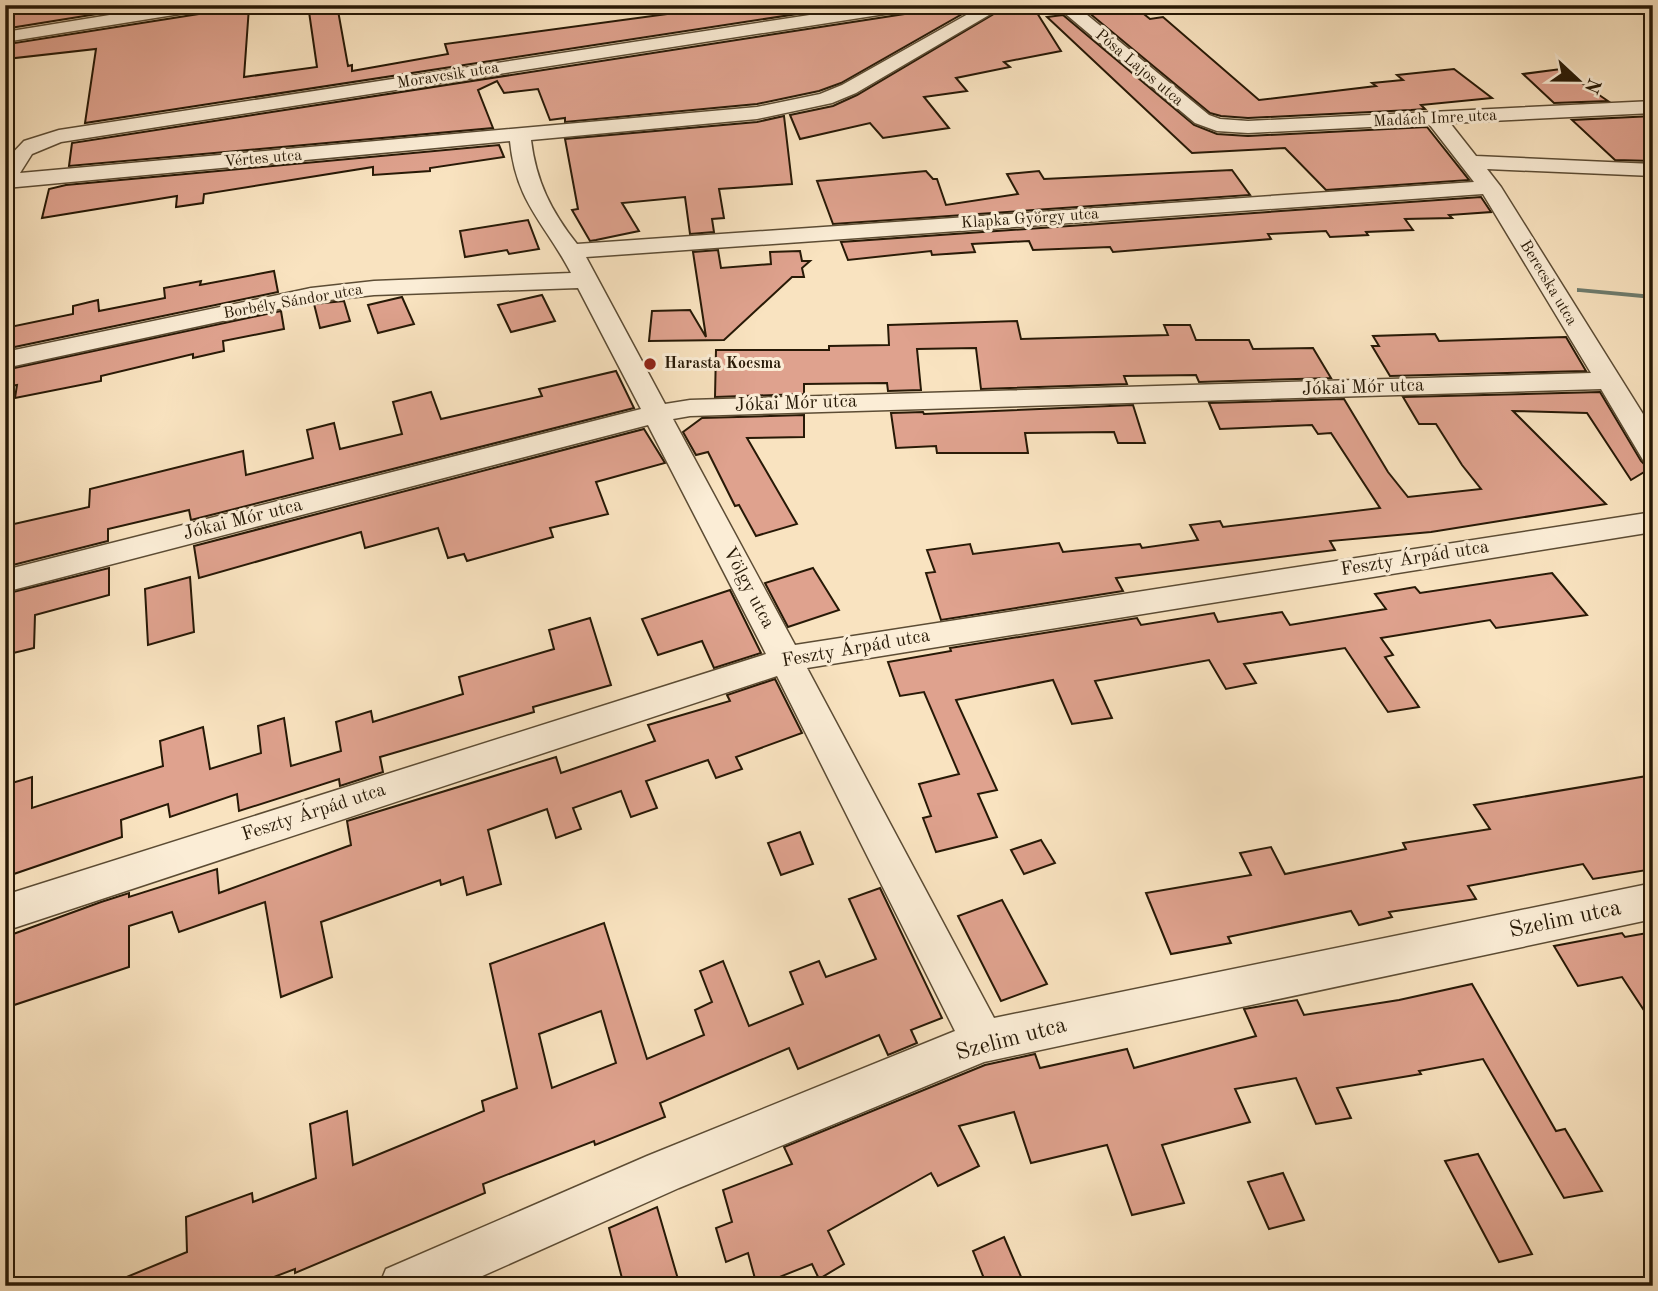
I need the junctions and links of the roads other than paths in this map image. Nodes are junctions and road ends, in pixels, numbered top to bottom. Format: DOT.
graph roads {
  1 [pos="205,5"];
  2 [pos="911,5"];
  3 [pos="997,5"];
  4 [pos="1064,5"];
  5 [pos="5,37"];
  6 [pos="1653,107"];
  7 [pos="1436,119"];
  8 [pos="1217,125"];
  9 [pos="520,136"];
  10 [pos="1471,162"];
  11 [pos="1653,170"];
  12 [pos="6,181"];
  13 [pos="1490,187"];
  14 [pos="571,251"];
  15 [pos="584,280"];
  16 [pos="5,360"];
  17 [pos="1608,381"];
  18 [pos="656,414"];
  19 [pos="1653,453"];
  20 [pos="1653,522"];
  21 [pos="5,581"];
  22 [pos="786,660"];
  23 [pos="1653,901"];
  24 [pos="5,913"];
  25 [pos="982,1041"];
  26 [pos="403,1286"];
  1 -- 5 [label="street"];
  2 -- 12 [label="street, Moravcsik utca"];
  3 -- 9 [label="street, Vértes utca"];
  4 -- 8 [label="street, Pósa Lajos utca"];
  6 -- 7 [label="street, Madách Imre utca"];
  7 -- 8 [label="street, Madách Imre utca"];
  7 -- 10 [label="street, Berecska utca"];
  9 -- 12 [label="street, Vértes utca"];
  9 -- 14 [label="street, Völgy utca"];
  10 -- 11 [label="street"];
  10 -- 13 [label="street, Berecska utca"];
  13 -- 14 [label="street, Klapka György utca"];
  13 -- 17 [label="street, Berecska utca"];
  14 -- 15 [label="street, Völgy utca"];
  15 -- 16 [label="street, Borbély Sándor utca"];
  15 -- 18 [label="street, Völgy utca"];
  17 -- 18 [label="street, Jókai Mór utca"];
  17 -- 19 [label="street, Berecska utca"];
  18 -- 21 [label="street, Jókai Mór utca"];
  18 -- 22 [label="street, Völgy utca"];
  20 -- 22 [label="street, Feszty Árpád utca"];
  22 -- 24 [label="street, Feszty Árpád utca"];
  22 -- 25 [label="street, Völgy utca"];
  23 -- 25 [label="street, Szelim utca"];
  25 -- 26 [label="street, Szelim utca"];
}
